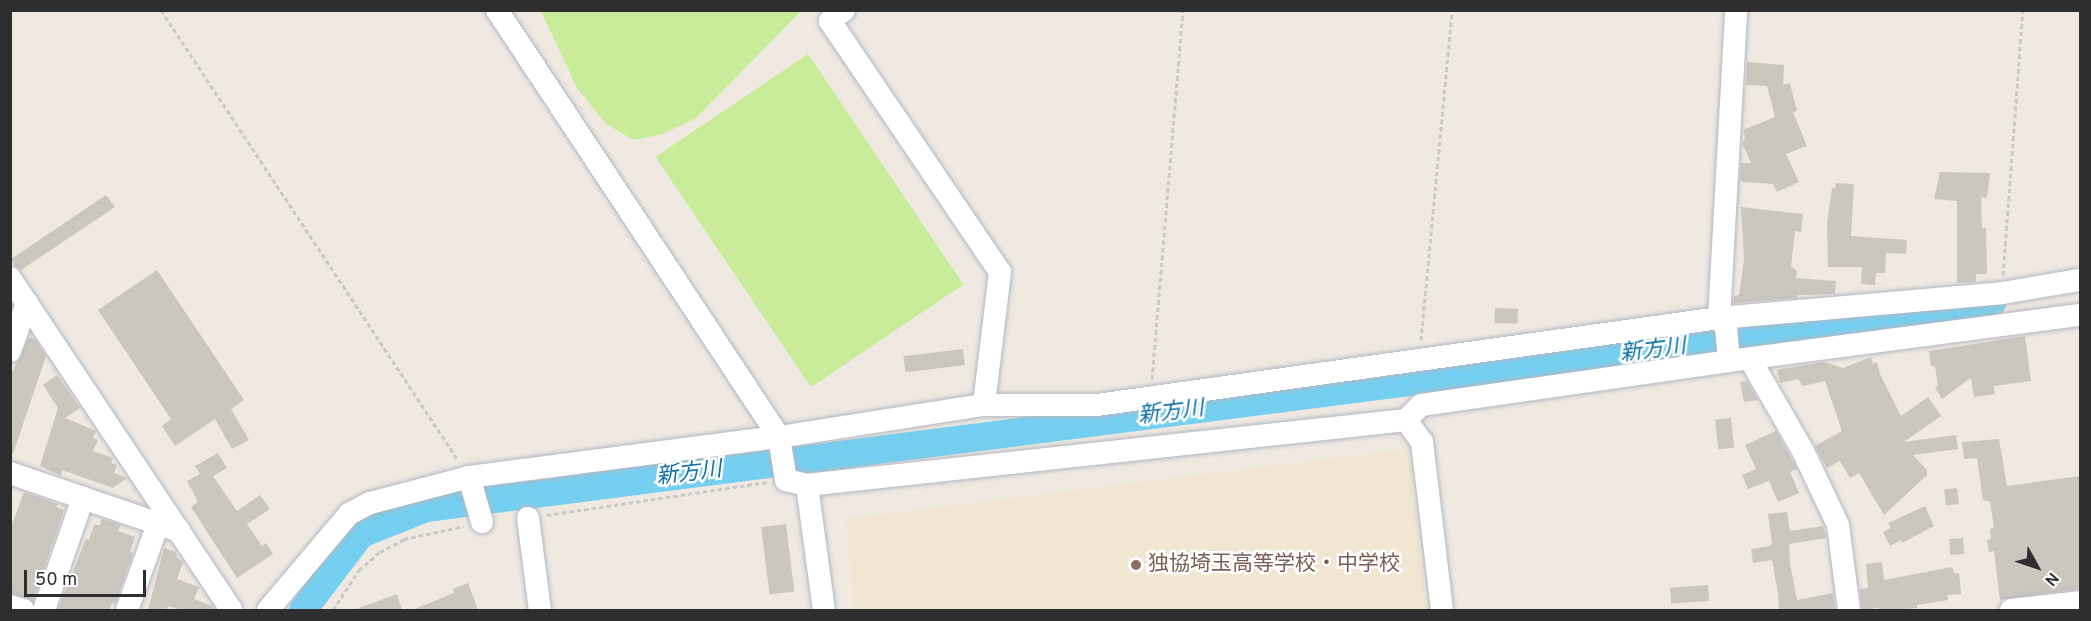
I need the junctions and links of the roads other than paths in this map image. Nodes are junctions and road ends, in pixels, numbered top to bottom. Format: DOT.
graph roads {
  1 [pos="497,10"];
  2 [pos="844,10"];
  3 [pos="1736,10"];
  4 [pos="10,278"];
  5 [pos="2080,280"];
  6 [pos="27,303"];
  7 [pos="2080,315"];
  8 [pos="1722,323"];
  9 [pos="10,351"];
  10 [pos="1736,358"];
  11 [pos="984,405"];
  12 [pos="1406,420"];
  13 [pos="780,444"];
  14 [pos="11,475"];
  15 [pos="469,477"];
  16 [pos="796,483"];
  17 [pos="83,498"];
  18 [pos="528,518"];
  19 [pos="482,522"];
  20 [pos="169,528"];
  21 [pos="2080,602"];
  22 [pos="10,606"];
  23 [pos="23,610"];
  24 [pos="44,610"];
  25 [pos="126,610"];
  26 [pos="231,610"];
  27 [pos="268,610"];
  28 [pos="540,610"];
  29 [pos="824,610"];
  30 [pos="1442,610"];
  31 [pos="1849,610"];
  32 [pos="2011,610"];
  1 -- 13 [label="street"];
  2 -- 11 [label="street"];
  3 -- 8 [label="street"];
  4 -- 6 [label="street"];
  5 -- 8 [label="street"];
  6 -- 9 [label="street"];
  6 -- 20 [label="street"];
  7 -- 10 [label="street"];
  8 -- 10 [label="street"];
  8 -- 11 [label="street"];
  10 -- 12 [label="street"];
  10 -- 31 [label="street"];
  11 -- 13 [label="street"];
  12 -- 16 [label="street"];
  12 -- 30 [label="street"];
  13 -- 15 [label="street"];
  13 -- 16 [label="street"];
  14 -- 17 [label="street"];
  15 -- 19 [label="street"];
  15 -- 27 [label="street"];
  16 -- 29 [label="street"];
  17 -- 20 [label="street"];
  17 -- 24 [label="street"];
  18 -- 28 [label="street"];
  20 -- 25 [label="street"];
  20 -- 26 [label="street"];
  21 -- 32 [label="street"];
  22 -- 23 [label="street"];
}
